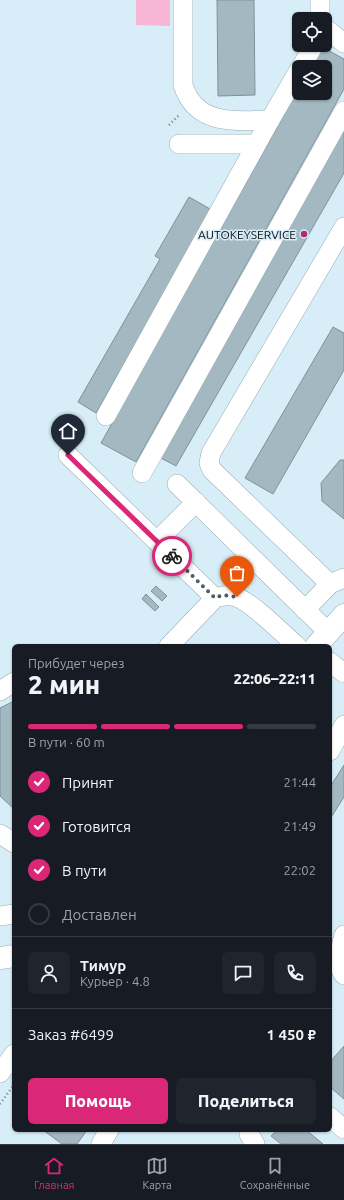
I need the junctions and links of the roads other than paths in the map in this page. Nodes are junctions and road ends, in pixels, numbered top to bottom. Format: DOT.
graph roads {
  1 [pos="184,0"];
  2 [pos="320,0"];
  3 [pos="320,12"];
  4 [pos="332,34"];
  5 [pos="344,43"];
  6 [pos="292,82"];
  7 [pos="344,111"];
  8 [pos="270,120"];
  9 [pos="179,144"];
  10 [pos="256,144"];
  11 [pos="344,227"];
  12 [pos="106,416"];
  13 [pos="68,455"];
  14 [pos="142,473"];
  15 [pos="177,484"];
  16 [pos="196,502"];
  17 [pos="157,541"];
  18 [pos="337,581"];
  19 [pos="215,598"];
  20 [pos="305,610"];
  21 [pos="344,615"];
  22 [pos="322,639"];
  23 [pos="172,644"];
  24 [pos="295,644"];
  25 [pos="332,664"];
  26 [pos="344,673"];
  27 [pos="12,683"];
  28 [pos="0,690"];
  29 [pos="344,725"];
  30 [pos="332,747"];
  31 [pos="0,834"];
  32 [pos="12,842"];
  33 [pos="12,914"];
  34 [pos="0,916"];
  35 [pos="344,935"];
  36 [pos="12,956"];
  37 [pos="0,958"];
  38 [pos="344,976"];
  39 [pos="12,1057"];
  40 [pos="0,1073"];
  41 [pos="332,1119"];
  42 [pos="344,1128"];
  43 [pos="108,1132"];
  44 [pos="249,1132"];
  45 [pos="101,1144"];
  46 [pos="254,1144"];
  1 -- 8 [label="street"];
  2 -- 3 [label="street"];
  4 -- 5 [label="street"];
  6 -- 8 [label="street"];
  7 -- 14 [label="street"];
  8 -- 10 [label="street"];
  9 -- 10 [label="street"];
  10 -- 12 [label="street"];
  11 -- 18 [label="street"];
  13 -- 17 [label="street"];
  15 -- 16 [label="street"];
  16 -- 17 [label="street"];
  16 -- 20 [label="street"];
  17 -- 19 [label="street"];
  18 -- 20 [label="street"];
  19 -- 23 [label="street"];
  19 -- 24 [label="street"];
  20 -- 22 [label="street"];
  21 -- 22 [label="main road"];
  25 -- 26 [label="street"];
  27 -- 28 [label="street"];
  29 -- 30 [label="street"];
  31 -- 32 [label="street"];
  33 -- 34 [label="street"];
  35 -- 38 [label="street"];
  36 -- 37 [label="main road"];
  39 -- 40 [label="street"];
  41 -- 42 [label="street"];
  43 -- 45 [label="street"];
  44 -- 46 [label="street"];
}
